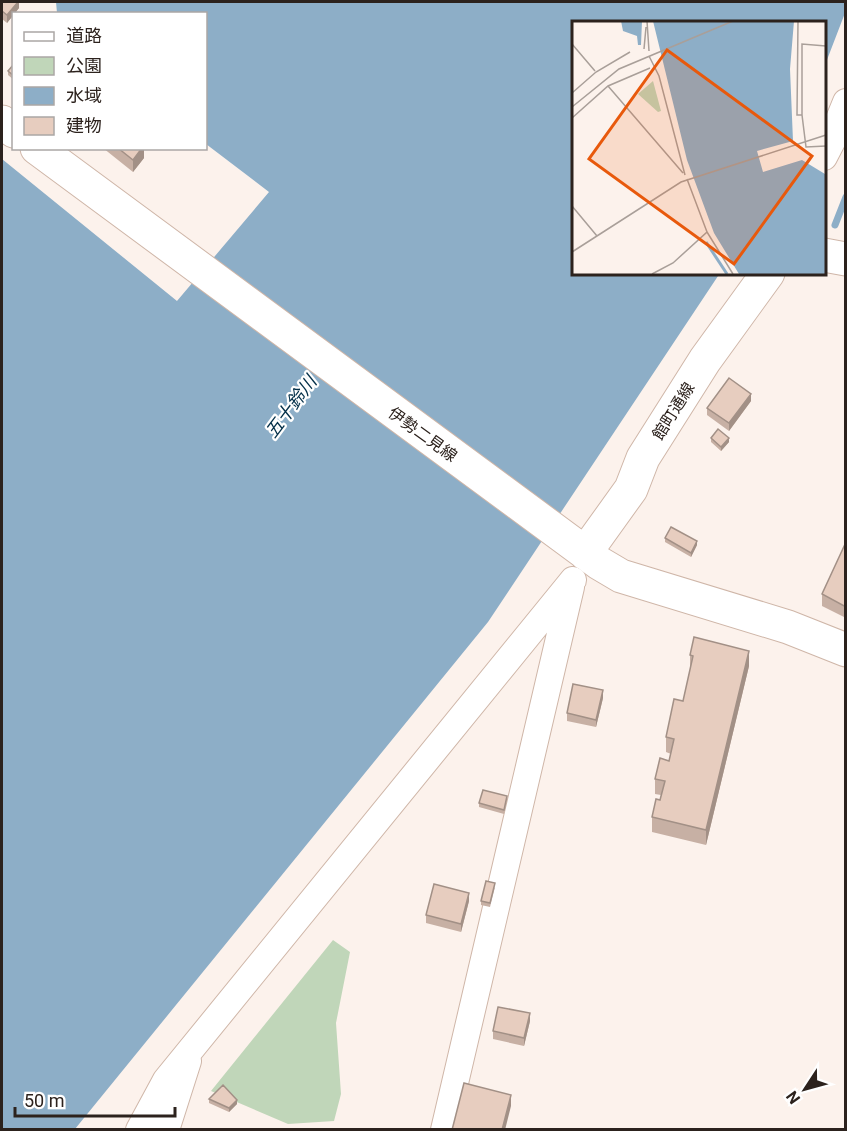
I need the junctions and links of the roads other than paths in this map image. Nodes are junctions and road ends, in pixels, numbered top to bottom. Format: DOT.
graph roads {
  1 [pos="846,102"];
  2 [pos="40,150"];
  3 [pos="826,155"];
  4 [pos="826,255"];
  5 [pos="846,259"];
  6 [pos="767,274"];
  7 [pos="573,556"];
  8 [pos="846,650"];
  9 [pos="191,1049"];
  10 [pos="139,1130"];
  11 [pos="166,1130"];
  12 [pos="444,1130"];
  1 -- 3 [label="street"];
  2 -- 7 [label="main road, 伊勢二見線"];
  4 -- 5 [label="main road"];
  6 -- 7 [label="main road, 館町通線"];
  7 -- 8 [label="main road, 伊勢二見線"];
  7 -- 9 [label="street"];
  7 -- 12 [label="street"];
  9 -- 10 [label="street"];
  9 -- 11 [label="street"];
}
